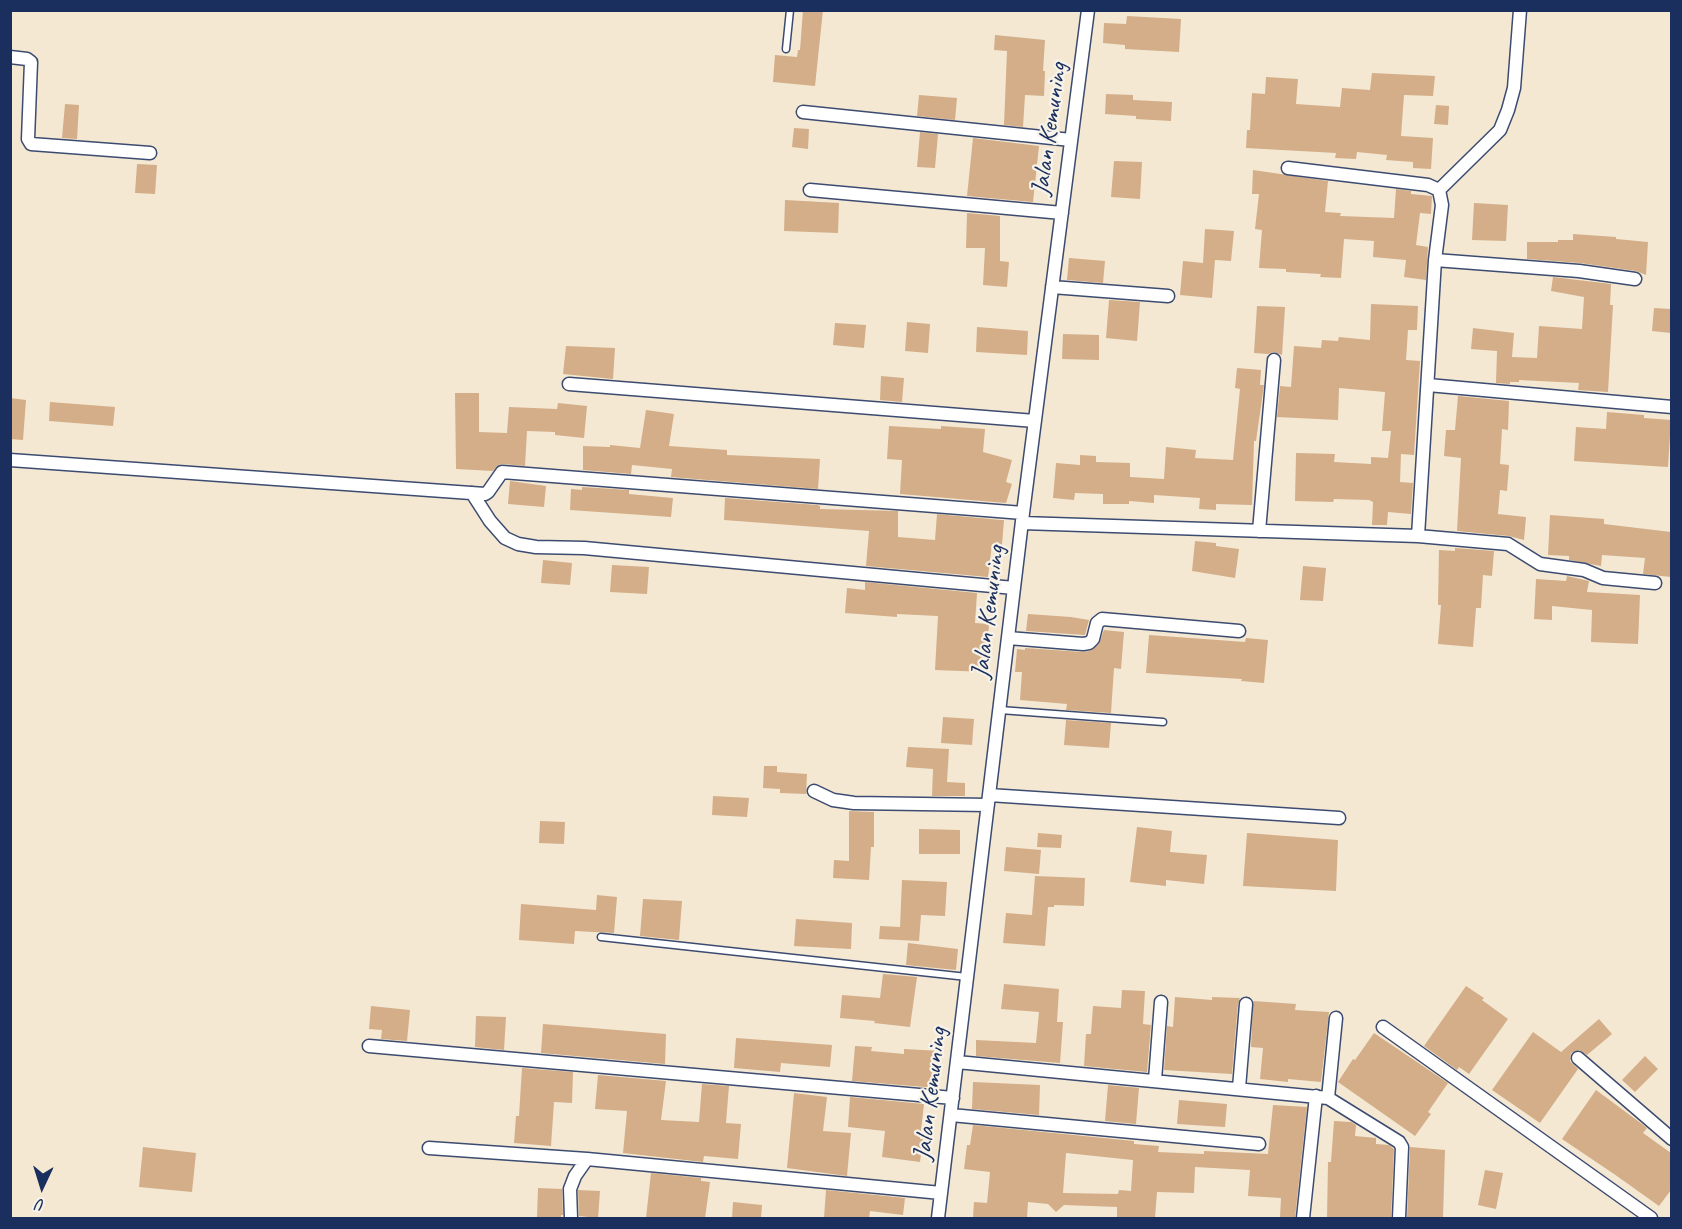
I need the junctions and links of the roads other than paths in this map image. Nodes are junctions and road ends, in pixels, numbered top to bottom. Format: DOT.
graph roads {
  1 [pos="790,10"];
  2 [pos="1089,10"];
  3 [pos="1520,10"];
  4 [pos="786,49"];
  5 [pos="10,57"];
  6 [pos="803,112"];
  7 [pos="1071,140"];
  8 [pos="150,153"];
  9 [pos="1288,168"];
  10 [pos="810,190"];
  11 [pos="1439,190"];
  12 [pos="1062,213"];
  13 [pos="1435,260"];
  14 [pos="1635,279"];
  15 [pos="1052,287"];
  16 [pos="1168,296"];
  17 [pos="1274,360"];
  18 [pos="569,384"];
  19 [pos="1428,385"];
  20 [pos="1671,407"];
  21 [pos="1035,421"];
  22 [pos="10,460"];
  23 [pos="472,493"];
  24 [pos="1023,518"];
  25 [pos="1259,531"];
  26 [pos="1418,536"];
  27 [pos="1655,583"];
  28 [pos="1014,588"];
  29 [pos="1239,631"];
  30 [pos="1008,638"];
  31 [pos="1000,710"];
  32 [pos="1163,722"];
  33 [pos="814,790"];
  34 [pos="989,800"];
  35 [pos="1339,818"];
  36 [pos="601,937"];
  37 [pos="967,977"];
  38 [pos="1161,1002"];
  39 [pos="1246,1004"];
  40 [pos="1336,1018"];
  41 [pos="1383,1027"];
  42 [pos="369,1046"];
  43 [pos="1578,1058"];
  44 [pos="957,1062"];
  45 [pos="1155,1080"];
  46 [pos="1239,1088"];
  47 [pos="1322,1097"];
  48 [pos="953,1098"];
  49 [pos="951,1115"];
  50 [pos="1671,1139"];
  51 [pos="1258,1144"];
  52 [pos="429,1148"];
  53 [pos="587,1160"];
  54 [pos="941,1193"];
  55 [pos="571,1218"];
  56 [pos="938,1218"];
  57 [pos="1303,1218"];
  58 [pos="1399,1218"];
  59 [pos="1650,1218"];
  1 -- 4 [label="lane"];
  2 -- 7 [label="street, Jalan Kemuning"];
  3 -- 11 [label="street"];
  5 -- 8 [label="street"];
  6 -- 7 [label="street"];
  7 -- 12 [label="street, Jalan Kemuning"];
  9 -- 11 [label="street"];
  10 -- 12 [label="street"];
  11 -- 13 [label="street"];
  12 -- 15 [label="street, Jalan Kemuning"];
  13 -- 14 [label="street"];
  13 -- 19 [label="street"];
  15 -- 16 [label="street"];
  15 -- 21 [label="street, Jalan Kemuning"];
  17 -- 25 [label="street"];
  18 -- 21 [label="street"];
  19 -- 20 [label="street"];
  19 -- 26 [label="street"];
  21 -- 24 [label="street, Jalan Kemuning"];
  22 -- 23 [label="street"];
  23 -- 24 [label="street"];
  23 -- 28 [label="street"];
  24 -- 25 [label="street"];
  24 -- 28 [label="street, Jalan Kemuning"];
  25 -- 26 [label="street"];
  26 -- 27 [label="street"];
  28 -- 30 [label="street, Jalan Kemuning"];
  29 -- 30 [label="street"];
  30 -- 31 [label="street, Jalan Kemuning"];
  31 -- 32 [label="lane"];
  31 -- 34 [label="street, Jalan Kemuning"];
  33 -- 34 [label="street"];
  34 -- 35 [label="street"];
  34 -- 37 [label="street, Jalan Kemuning"];
  36 -- 37 [label="lane"];
  37 -- 44 [label="street, Jalan Kemuning"];
  38 -- 45 [label="street"];
  39 -- 46 [label="street"];
  40 -- 47 [label="street"];
  41 -- 59 [label="street"];
  42 -- 48 [label="street"];
  43 -- 50 [label="street"];
  44 -- 45 [label="street"];
  44 -- 48 [label="street, Jalan Kemuning"];
  45 -- 46 [label="street"];
  46 -- 47 [label="street"];
  47 -- 57 [label="street"];
  47 -- 58 [label="street"];
  48 -- 49 [label="street, Jalan Kemuning"];
  49 -- 51 [label="street"];
  49 -- 54 [label="street, Jalan Kemuning"];
  52 -- 53 [label="street"];
  53 -- 54 [label="street"];
  53 -- 55 [label="street"];
  54 -- 56 [label="street, Jalan Kemuning"];
}
